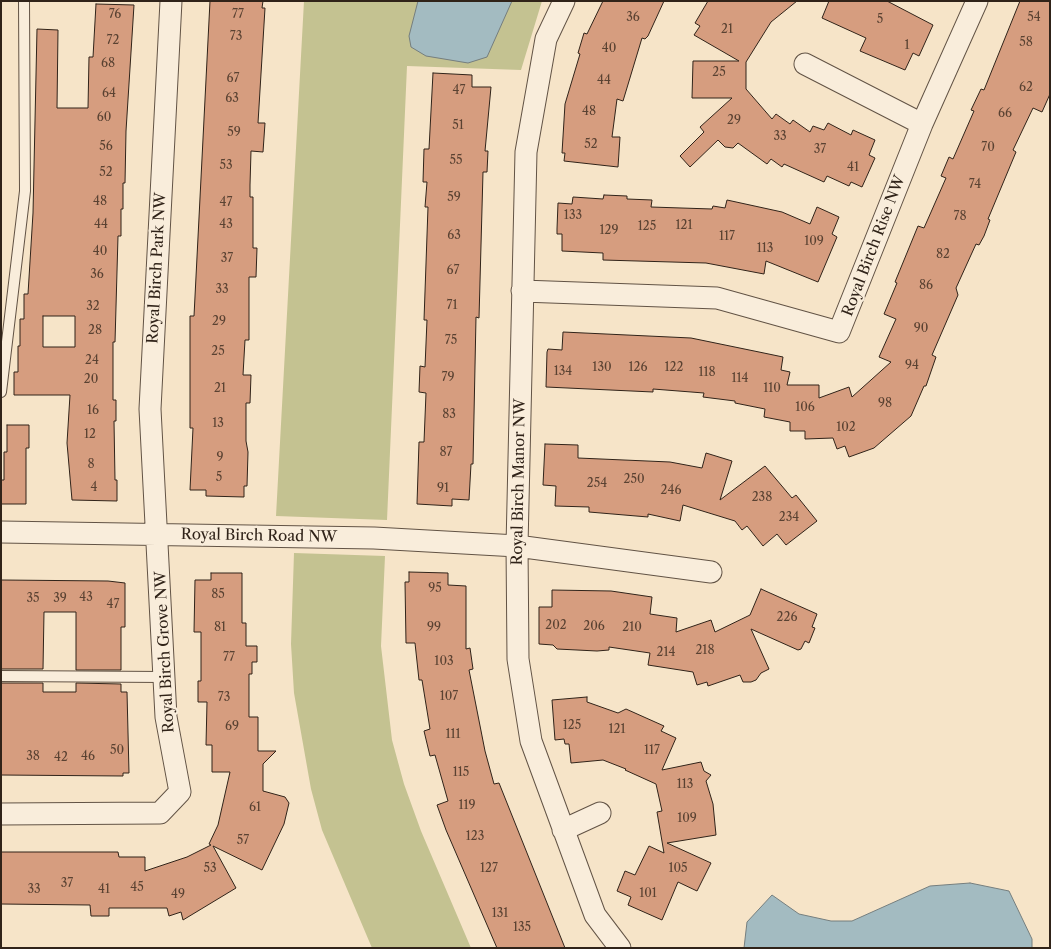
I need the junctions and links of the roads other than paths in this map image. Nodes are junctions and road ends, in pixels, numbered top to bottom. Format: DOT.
graph roads {
  1 [pos="24,1"];
  2 [pos="171,1"];
  3 [pos="564,1"];
  4 [pos="977,1"];
  5 [pos="805,64"];
  6 [pos="922,124"];
  7 [pos="522,292"];
  8 [pos="1,392"];
  9 [pos="1,532"];
  10 [pos="158,535"];
  11 [pos="517,546"];
  12 [pos="711,572"];
  13 [pos="1,676"];
  14 [pos="164,677"];
  15 [pos="600,813"];
  16 [pos="1,814"];
  17 [pos="563,830"];
  18 [pos="620,948"];
  1 -- 8 [label="lane"];
  2 -- 10 [label="street, Royal Birch Park NW"];
  3 -- 7 [label="street, Royal Birch Manor NW"];
  4 -- 6 [label="street, Royal Birch Rise NW"];
  5 -- 6 [label="street"];
  6 -- 7 [label="street, Royal Birch Rise NW"];
  7 -- 11 [label="street, Royal Birch Manor NW"];
  9 -- 10 [label="street, Royal Birch Road NW"];
  10 -- 11 [label="street, Royal Birch Road NW"];
  10 -- 14 [label="street, Royal Birch Grove NW"];
  11 -- 12 [label="street, Royal Birch Road NW"];
  11 -- 17 [label="street, Royal Birch Manor NW"];
  13 -- 14 [label="lane"];
  14 -- 16 [label="street, Royal Birch Grove NW"];
  15 -- 17 [label="street"];
  17 -- 18 [label="street, Royal Birch Manor NW"];
}
